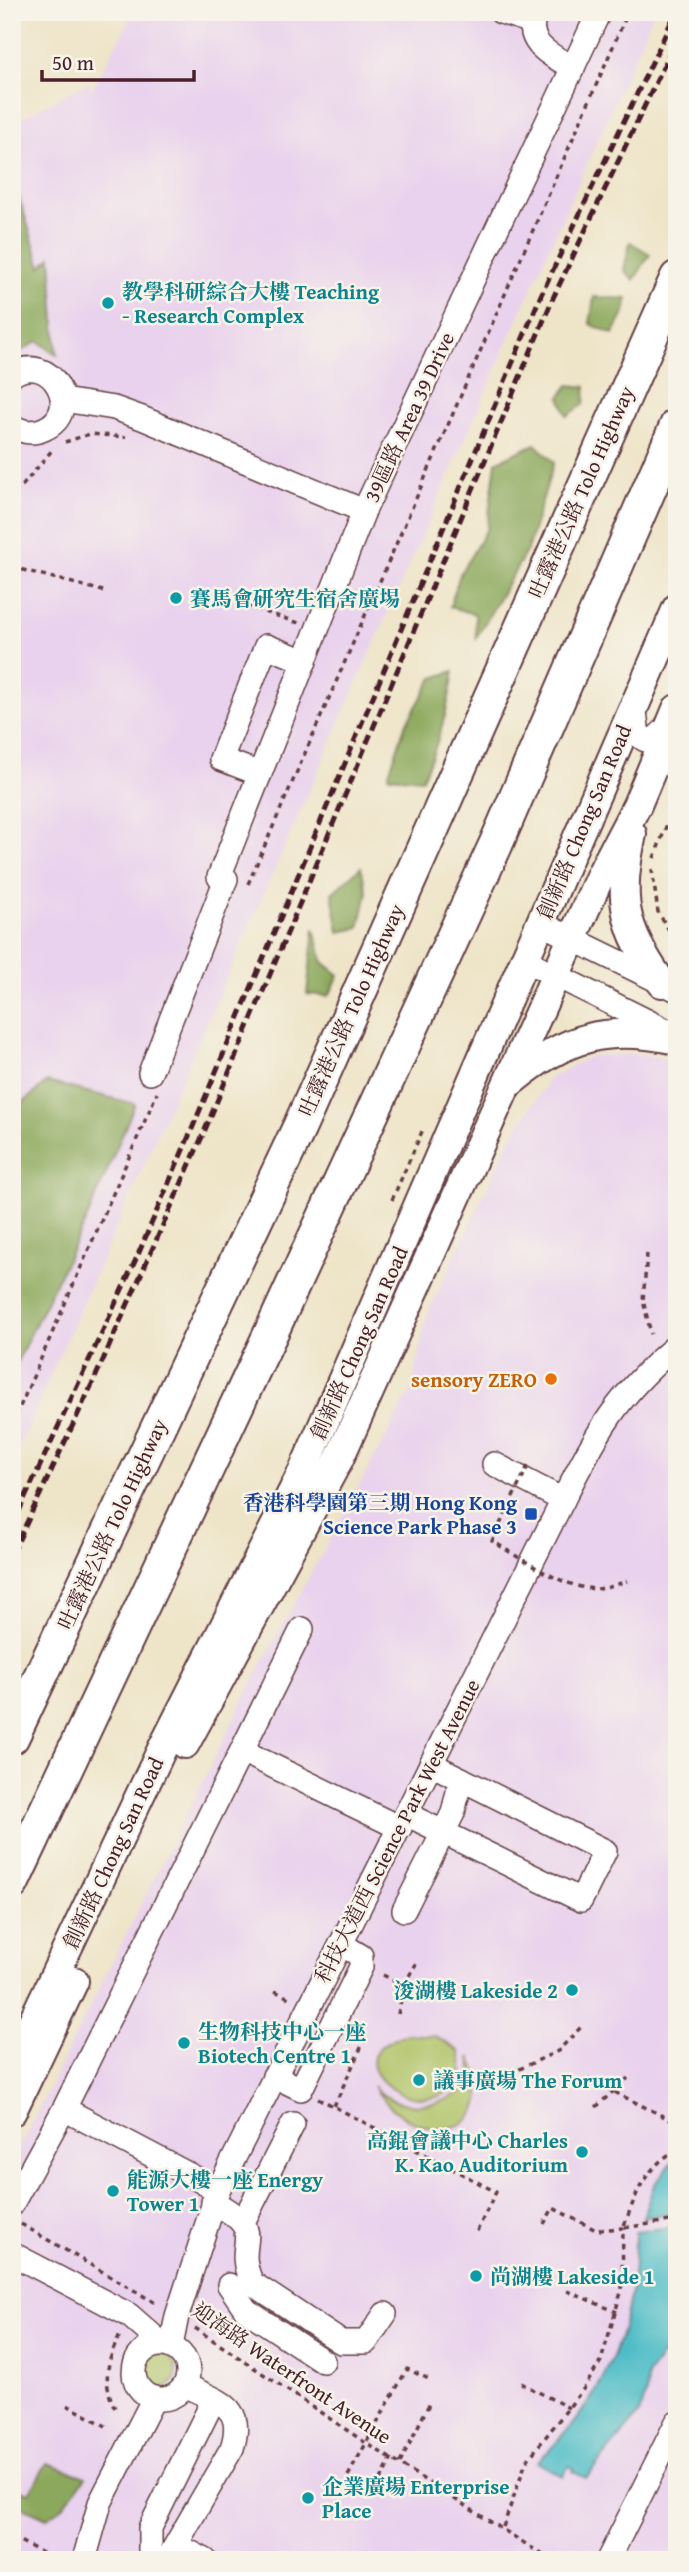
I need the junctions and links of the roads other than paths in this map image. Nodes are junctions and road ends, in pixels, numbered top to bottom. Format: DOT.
graph roads {
  1 [pos="501,12"];
  2 [pos="597,13"];
  3 [pos="534,17"];
  4 [pos="573,68"];
  5 [pos="677,278"];
  6 [pos="14,370"];
  7 [pos="63,400"];
  8 [pos="677,425"];
  9 [pos="14,433"];
  10 [pos="364,511"];
  11 [pos="677,608"];
  12 [pos="305,662"];
  13 [pos="634,704"];
  14 [pos="673,717"];
  15 [pos="260,774"];
  16 [pos="638,805"];
  17 [pos="540,923"];
  18 [pos="573,939"];
  19 [pos="525,960"];
  20 [pos="556,976"];
  21 [pos="669,986"];
  22 [pos="677,1038"];
  23 [pos="154,1082"];
  24 [pos="508,1084"];
  25 [pos="677,1345"];
  26 [pos="494,1464"];
  27 [pos="563,1500"];
  28 [pos="302,1629"];
  29 [pos="12,1737"];
  30 [pos="242,1751"];
  31 [pos="431,1764"];
  32 [pos="461,1779"];
  33 [pos="403,1821"];
  34 [pos="443,1833"];
  35 [pos="12,1883"];
  36 [pos="404,1910"];
  37 [pos="12,2064"];
  38 [pos="64,2109"];
  39 [pos="12,2111"];
  40 [pos="293,2124"];
  41 [pos="216,2196"];
  42 [pos="12,2204"];
  43 [pos="243,2222"];
  44 [pos="12,2257"];
  45 [pos="191,2269"];
  46 [pos="253,2283"];
  47 [pos="229,2285"];
  48 [pos="385,2314"];
  49 [pos="167,2345"];
  50 [pos="323,2361"];
  51 [pos="185,2385"];
  52 [pos="153,2398"];
  53 [pos="210,2398"];
  54 [pos="677,2422"];
  55 [pos="671,2446"];
  56 [pos="173,2553"];
  57 [pos="84,2560"];
  58 [pos="150,2560"];
  59 [pos="205,2560"];
  60 [pos="608,2560"];
  1 -- 3 [label="street"];
  2 -- 4 [label="street, 39區路 Area 39 Drive"];
  3 -- 4 [label="street"];
  4 -- 10 [label="street, 39區路 Area 39 Drive"];
  5 -- 29 [label="highway, 吐露港公路 Tolo Highway"];
  6 -- 7 [label="street"];
  7 -- 9 [label="street"];
  7 -- 10 [label="street, 39區路 Area 39 Drive"];
  8 -- 35 [label="highway"];
  10 -- 12 [label="street"];
  11 -- 13 [label="main road, 創新路 Chong San Road"];
  12 -- 15 [label="street"];
  12 -- 15 [label="street"];
  13 -- 14 [label="street"];
  13 -- 17 [label="main road, 創新路 Chong San Road"];
  14 -- 16 [label="main road, 創新路 Chong San Road"];
  15 -- 23 [label="street"];
  16 -- 18 [label="main road, 創新路 Chong San Road"];
  16 -- 21 [label="main road"];
  17 -- 18 [label="street"];
  17 -- 19 [label="main road, 創新路 Chong San Road"];
  18 -- 20 [label="main road, 創新路 Chong San Road"];
  18 -- 21 [label="street"];
  19 -- 20 [label="street"];
  19 -- 37 [label="main road, 創新路 Chong San Road"];
  20 -- 22 [label="street"];
  20 -- 24 [label="main road, 創新路 Chong San Road"];
  22 -- 24 [label="main road"];
  24 -- 39 [label="main road, 創新路 Chong San Road"];
  25 -- 27 [label="street, 科技大道西 Science Park West Avenue"];
  26 -- 27 [label="street"];
  27 -- 31 [label="street, 科技大道西 Science Park West Avenue"];
  28 -- 30 [label="street"];
  30 -- 33 [label="street"];
  30 -- 38 [label="street"];
  31 -- 32 [label="street"];
  31 -- 33 [label="street, 科技大道西 Science Park West Avenue"];
  32 -- 34 [label="street"];
  32 -- 34 [label="street"];
  33 -- 34 [label="street"];
  33 -- 41 [label="street, 科技大道西 Science Park West Avenue"];
  34 -- 36 [label="street"];
  38 -- 41 [label="street"];
  38 -- 42 [label="street"];
  40 -- 43 [label="street"];
  41 -- 43 [label="street"];
  41 -- 45 [label="street, 科技大道西 Science Park West Avenue"];
  43 -- 46 [label="street"];
  44 -- 49 [label="street"];
  45 -- 47 [label="street"];
  45 -- 49 [label="street, 科技大道西 Science Park West Avenue"];
  46 -- 47 [label="street"];
  46 -- 48 [label="street"];
  47 -- 50 [label="street"];
  49 -- 51 [label="street"];
  49 -- 52 [label="street"];
  51 -- 52 [label="street"];
  51 -- 53 [label="street"];
  52 -- 57 [label="street"];
  53 -- 56 [label="street"];
  53 -- 58 [label="street"];
  54 -- 55 [label="street"];
  55 -- 60 [label="street"];
  56 -- 59 [label="street"];
}
